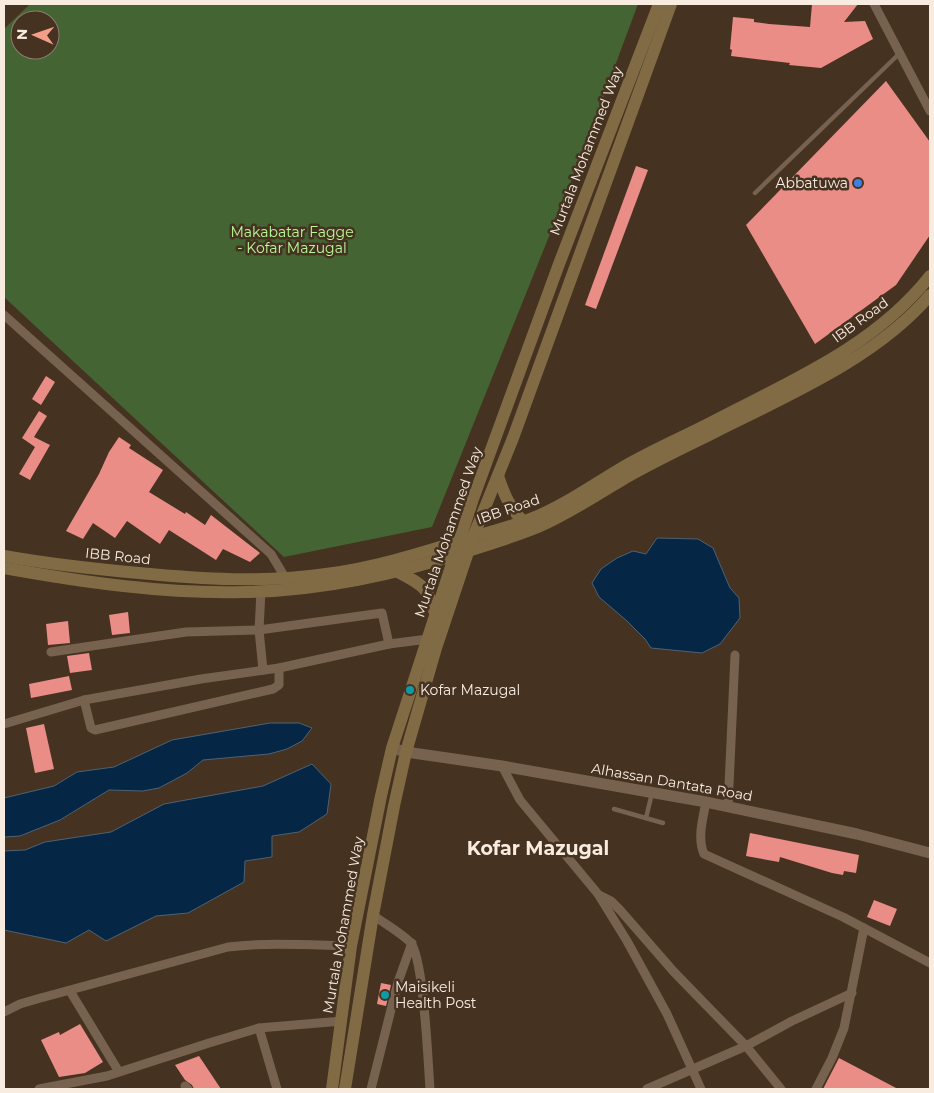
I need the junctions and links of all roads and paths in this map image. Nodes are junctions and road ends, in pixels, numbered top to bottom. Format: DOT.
graph roads {
  1 [pos="659,4"];
  2 [pos="671,4"];
  3 [pos="874,4"];
  4 [pos="900,53"];
  5 [pos="930,111"];
  6 [pos="609,131"];
  7 [pos="624,137"];
  8 [pos="755,193"];
  9 [pos="930,276"];
  10 [pos="930,295"];
  11 [pos="4,315"];
  12 [pos="498,476"];
  13 [pos="524,522"];
  14 [pos="473,537"];
  15 [pos="460,541"];
  16 [pos="469,551"];
  17 [pos="456,555"];
  18 [pos="4,556"];
  19 [pos="4,568"];
  20 [pos="398,572"];
  21 [pos="286,579"];
  22 [pos="261,591"];
  23 [pos="436,616"];
  24 [pos="260,630"];
  25 [pos="428,639"];
  26 [pos="389,644"];
  27 [pos="50,652"];
  28 [pos="735,656"];
  29 [pos="279,668"];
  30 [pos="263,670"];
  31 [pos="84,700"];
  32 [pos="4,724"];
  33 [pos="392,748"];
  34 [pos="406,752"];
  35 [pos="502,766"];
  36 [pos="652,793"];
  37 [pos="706,802"];
  38 [pos="728,807"];
  39 [pos="614,809"];
  40 [pos="646,818"];
  41 [pos="663,823"];
  42 [pos="930,853"];
  43 [pos="598,894"];
  44 [pos="373,915"];
  45 [pos="864,928"];
  46 [pos="412,943"];
  47 [pos="351,946"];
  48 [pos="930,963"];
  49 [pos="70,991"];
  50 [pos="852,993"];
  51 [pos="4,1012"];
  52 [pos="342,1021"];
  53 [pos="260,1028"];
  54 [pos="746,1046"];
  55 [pos="693,1070"];
  56 [pos="119,1072"];
  57 [pos="39,1089"];
  58 [pos="277,1089"];
  59 [pos="332,1089"];
  60 [pos="345,1089"];
  61 [pos="371,1089"];
  62 [pos="430,1089"];
  63 [pos="647,1089"];
  64 [pos="701,1089"];
  65 [pos="781,1089"];
  66 [pos="816,1089"];
  1 -- 6 [label="main road, Murtala Mohammed Way"];
  2 -- 7 [label="main road, Murtala Mohammed Way"];
  3 -- 4 [label="street"];
  4 -- 5 [label="street"];
  4 -- 8 [label="lane"];
  6 -- 7 [label="main road"];
  6 -- 15 [label="main road, Murtala Mohammed Way"];
  7 -- 12 [label="main road, Murtala Mohammed Way"];
  9 -- 13 [label="main road, IBB Road"];
  10 -- 16 [label="main road, IBB Road"];
  11 -- 21 [label="street"];
  12 -- 13 [label="main road"];
  12 -- 14 [label="main road, Murtala Mohammed Way"];
  13 -- 14 [label="main road, IBB Road"];
  14 -- 15 [label="main road, IBB Road"];
  14 -- 16 [label="main road, Murtala Mohammed Way"];
  15 -- 17 [label="main road, Murtala Mohammed Way"];
  15 -- 21 [label="main road, IBB Road"];
  16 -- 17 [label="main road, IBB Road"];
  16 -- 34 [label="main road, Murtala Mohammed Way"];
  17 -- 20 [label="main road, IBB Road"];
  17 -- 23 [label="main road, Murtala Mohammed Way"];
  18 -- 21 [label="main road, IBB Road"];
  19 -- 22 [label="main road, IBB Road"];
  20 -- 22 [label="main road, IBB Road"];
  20 -- 23 [label="main road"];
  22 -- 24 [label="street"];
  23 -- 25 [label="main road, Murtala Mohammed Way"];
  24 -- 26 [label="street"];
  24 -- 27 [label="street"];
  24 -- 30 [label="street"];
  25 -- 26 [label="street"];
  25 -- 33 [label="main road, Murtala Mohammed Way"];
  26 -- 29 [label="street"];
  28 -- 38 [label="street"];
  29 -- 30 [label="street"];
  29 -- 31 [label="street"];
  30 -- 31 [label="street"];
  31 -- 32 [label="street"];
  33 -- 34 [label="street, Alhassan Dantata Road"];
  33 -- 47 [label="main road, Murtala Mohammed Way"];
  34 -- 35 [label="street, Alhassan Dantata Road"];
  34 -- 44 [label="main road, Murtala Mohammed Way"];
  35 -- 36 [label="street, Alhassan Dantata Road"];
  35 -- 43 [label="street"];
  36 -- 37 [label="street, Alhassan Dantata Road"];
  36 -- 40 [label="lane"];
  37 -- 38 [label="street, Alhassan Dantata Road"];
  37 -- 45 [label="street"];
  38 -- 42 [label="street, Alhassan Dantata Road"];
  39 -- 40 [label="lane"];
  40 -- 41 [label="lane"];
  43 -- 54 [label="street"];
  43 -- 55 [label="street"];
  44 -- 46 [label="street"];
  44 -- 60 [label="main road, Murtala Mohammed Way"];
  45 -- 48 [label="street"];
  45 -- 50 [label="street"];
  46 -- 61 [label="street"];
  46 -- 62 [label="street"];
  47 -- 49 [label="street"];
  47 -- 52 [label="main road, Murtala Mohammed Way"];
  49 -- 51 [label="street"];
  49 -- 56 [label="street"];
  50 -- 54 [label="street"];
  50 -- 66 [label="street"];
  52 -- 53 [label="street"];
  52 -- 59 [label="main road, Murtala Mohammed Way"];
  53 -- 56 [label="street"];
  53 -- 58 [label="street"];
  54 -- 55 [label="street"];
  54 -- 65 [label="street"];
  55 -- 63 [label="street"];
  55 -- 64 [label="street"];
  56 -- 57 [label="street"];
}
